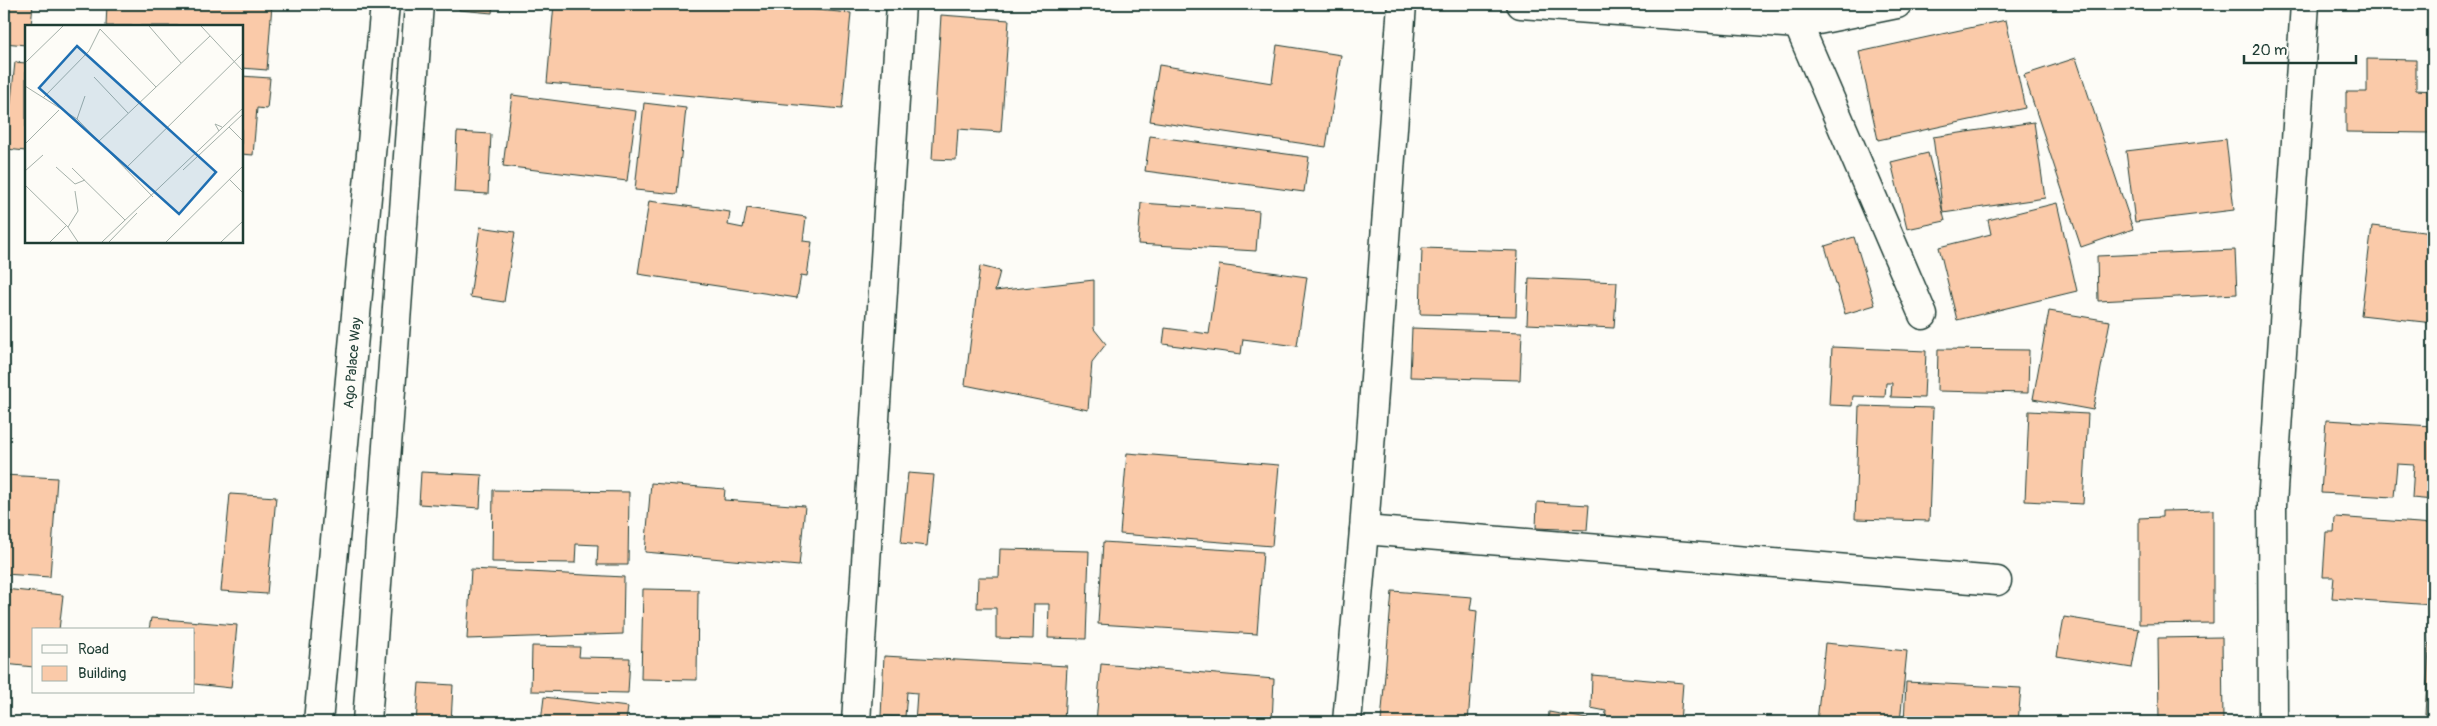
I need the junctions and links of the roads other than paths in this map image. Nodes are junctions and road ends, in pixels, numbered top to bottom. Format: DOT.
graph roads {
  1 [pos="385,4"];
  2 [pos="419,4"];
  3 [pos="901,4"];
  4 [pos="1402,4"];
  5 [pos="1521,4"];
  6 [pos="1897,4"];
  7 [pos="2305,4"];
  8 [pos="1798,24"];
  9 [pos="1923,316"];
  10 [pos="1364,530"];
  11 [pos="1997,581"];
  12 [pos="318,722"];
  13 [pos="367,722"];
  14 [pos="856,722"];
  15 [pos="1347,722"];
  16 [pos="2273,722"];
  1 -- 12 [label="street, Ago Palace Way"];
  2 -- 13 [label="street"];
  3 -- 14 [label="street"];
  4 -- 10 [label="street"];
  5 -- 8 [label="street"];
  6 -- 8 [label="street"];
  7 -- 16 [label="street"];
  8 -- 9 [label="street"];
  10 -- 11 [label="street"];
  10 -- 15 [label="street"];
}
